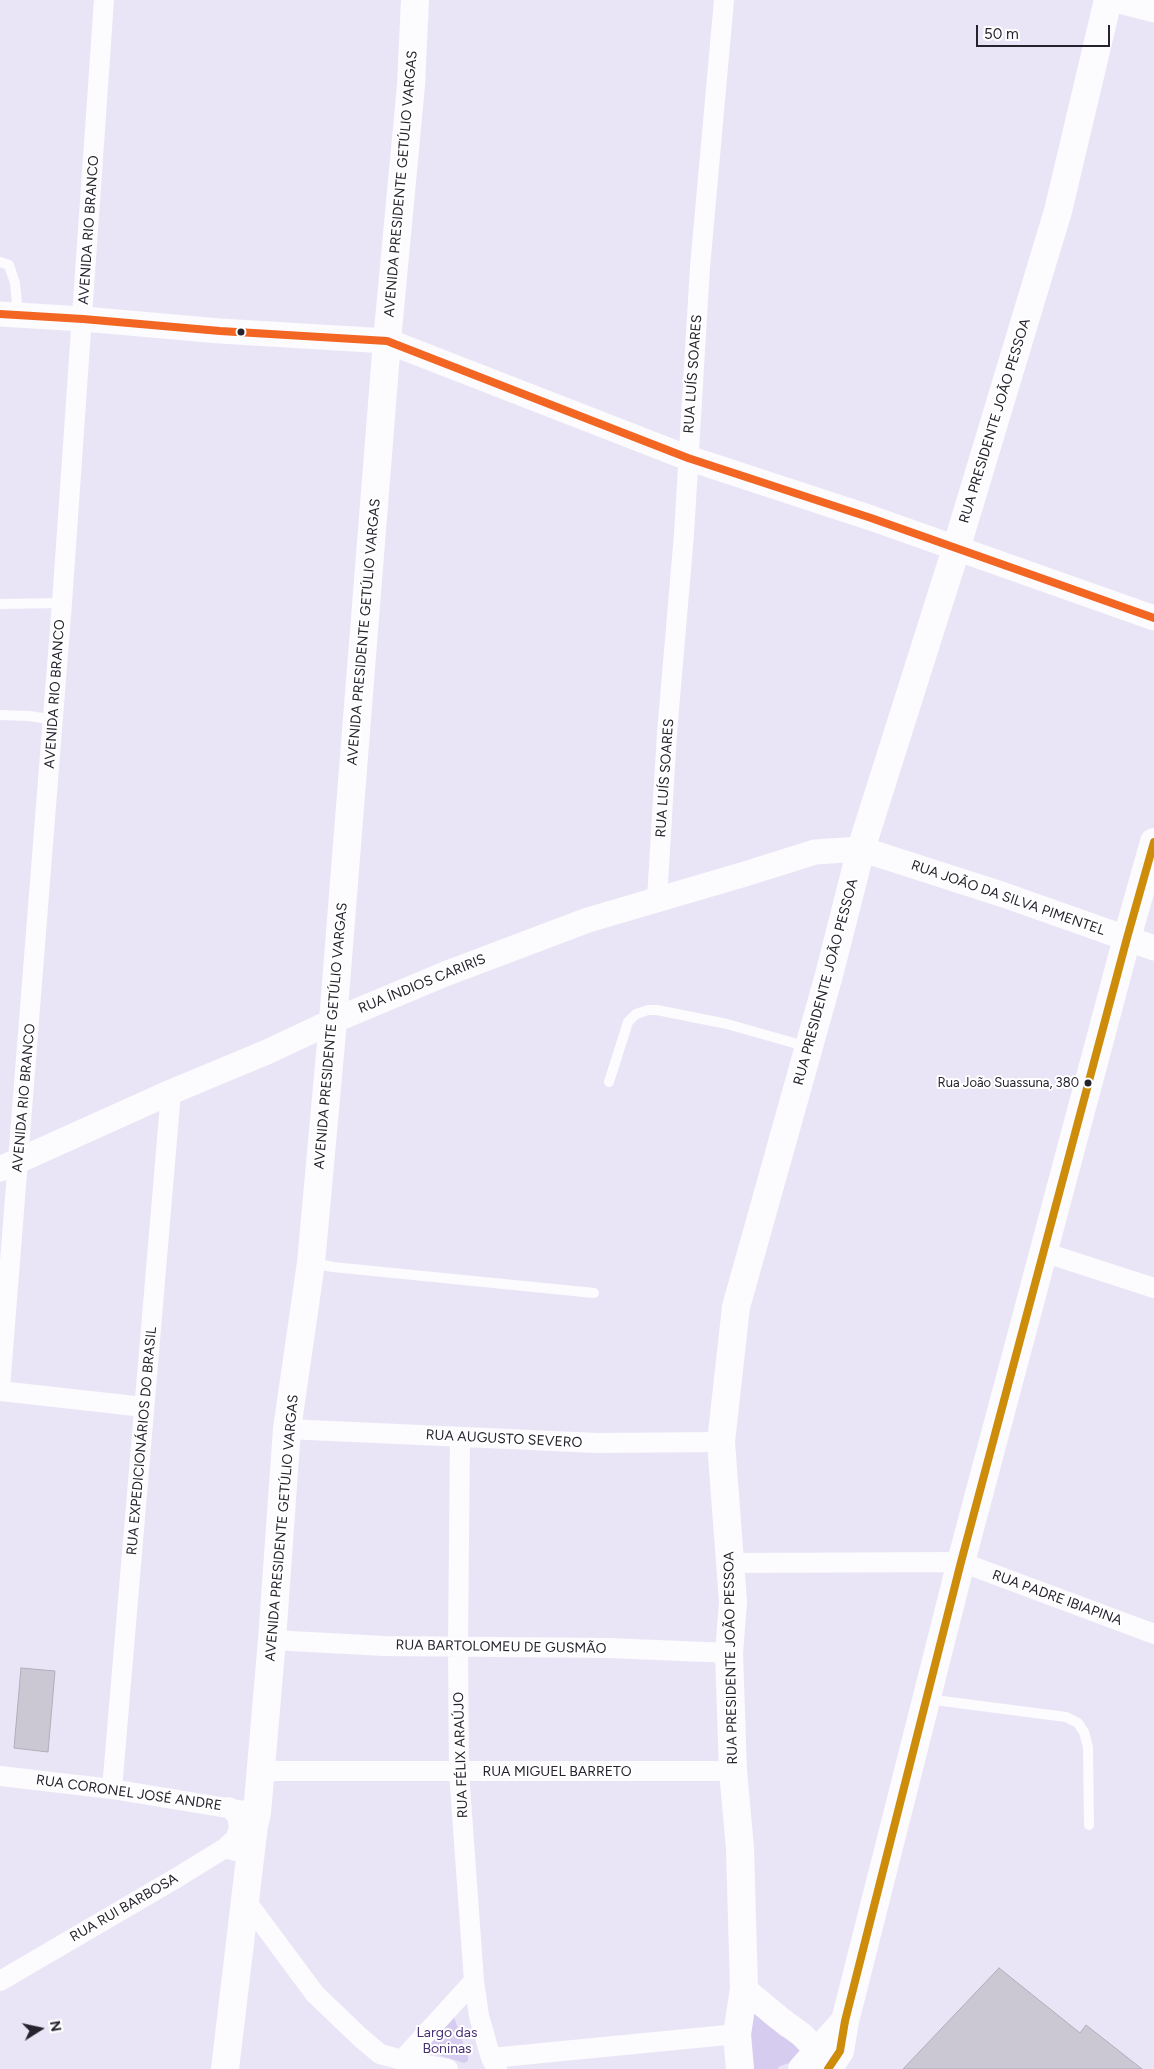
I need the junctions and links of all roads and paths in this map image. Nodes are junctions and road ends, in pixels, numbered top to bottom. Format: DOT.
graph roads {
  1 [pos="104,0"];
  2 [pos="415,0"];
  3 [pos="724,0"];
  4 [pos="1108,0"];
  5 [pos="1115,0"];
  6 [pos="1154,10"];
  7 [pos="0,262"];
  8 [pos="9,314"];
  9 [pos="83,319"];
  10 [pos="387,341"];
  11 [pos="688,458"];
  12 [pos="956,549"];
  13 [pos="62,603"];
  14 [pos="0,604"];
  15 [pos="1154,618"];
  16 [pos="0,715"];
  17 [pos="53,720"];
  18 [pos="1154,842"];
  19 [pos="861,849"];
  20 [pos="657,899"];
  21 [pos="1127,938"];
  22 [pos="1154,948"];
  23 [pos="333,1021"];
  24 [pos="809,1047"];
  25 [pos="609,1082"];
  26 [pos="171,1092"];
  27 [pos="9,1165"];
  28 [pos="1043,1252"];
  29 [pos="311,1263"];
  30 [pos="1154,1288"];
  31 [pos="594,1293"];
  32 [pos="0,1390"];
  33 [pos="144,1407"];
  34 [pos="287,1429"];
  35 [pos="460,1438"];
  36 [pos="721,1442"];
  37 [pos="961,1562"];
  38 [pos="731,1563"];
  39 [pos="1154,1634"];
  40 [pos="272,1640"];
  41 [pos="458,1646"];
  42 [pos="730,1653"];
  43 [pos="926,1699"];
  44 [pos="261,1771"];
  45 [pos="732,1771"];
  46 [pos="459,1772"];
  47 [pos="0,1776"];
  48 [pos="112,1790"];
  49 [pos="229,1807"];
  50 [pos="257,1813"];
  51 [pos="1089,1825"];
  52 [pos="225,1848"];
  53 [pos="250,1855"];
  54 [pos="246,1901"];
  55 [pos="0,1981"];
  56 [pos="474,1981"];
  57 [pos="744,1989"];
  58 [pos="737,2034"];
  59 [pos="402,2060"];
  60 [pos="494,2063"];
  61 [pos="823,2065"];
  62 [pos="225,2069"];
  63 [pos="448,2069"];
  64 [pos="740,2069"];
  1 -- 9 [label="street, AVENIDA RIO BRANCO"];
  2 -- 10 [label="main road, AVENIDA PRESIDENTE GETÚLIO VARGAS"];
  3 -- 11 [label="street, RUA LUÍS SOARES"];
  4 -- 12 [label="main road, RUA PRESIDENTE JOÃO PESSOA"];
  5 -- 6 [label="street"];
  7 -- 8 [label="lane"];
  8 -- 9 [label="street"];
  9 -- 10 [label="street"];
  9 -- 13 [label="street, AVENIDA RIO BRANCO"];
  10 -- 11 [label="street"];
  10 -- 23 [label="main road, AVENIDA PRESIDENTE GETÚLIO VARGAS"];
  11 -- 12 [label="street"];
  11 -- 20 [label="street, RUA LUÍS SOARES"];
  12 -- 15 [label="street"];
  12 -- 19 [label="main road, RUA PRESIDENTE JOÃO PESSOA"];
  13 -- 14 [label="lane"];
  13 -- 17 [label="street, AVENIDA RIO BRANCO"];
  16 -- 17 [label="lane"];
  17 -- 27 [label="street, AVENIDA RIO BRANCO"];
  18 -- 21 [label="main road"];
  19 -- 20 [label="street, RUA ÍNDIOS CARIRIS"];
  19 -- 21 [label="street, RUA JOÃO DA SILVA PIMENTEL"];
  19 -- 24 [label="main road, RUA PRESIDENTE JOÃO PESSOA"];
  20 -- 23 [label="street, RUA ÍNDIOS CARIRIS"];
  21 -- 22 [label="street, RUA JOÃO DA SILVA PIMENTEL"];
  21 -- 28 [label="main road"];
  23 -- 26 [label="street, RUA ÍNDIOS CARIRIS"];
  23 -- 29 [label="main road, AVENIDA PRESIDENTE GETÚLIO VARGAS"];
  24 -- 25 [label="lane"];
  24 -- 36 [label="main road, RUA PRESIDENTE JOÃO PESSOA"];
  26 -- 27 [label="street, RUA ÍNDIOS CARIRIS"];
  26 -- 33 [label="street, RUA EXPEDICIONÁRIOS DO BRASIL"];
  27 -- 32 [label="street, AVENIDA RIO BRANCO"];
  28 -- 30 [label="street"];
  28 -- 37 [label="main road"];
  29 -- 31 [label="lane"];
  29 -- 34 [label="main road, AVENIDA PRESIDENTE GETÚLIO VARGAS"];
  32 -- 33 [label="street"];
  33 -- 48 [label="street, RUA EXPEDICIONÁRIOS DO BRASIL"];
  34 -- 35 [label="street, RUA AUGUSTO SEVERO"];
  34 -- 40 [label="main road, AVENIDA PRESIDENTE GETÚLIO VARGAS"];
  35 -- 36 [label="street, RUA AUGUSTO SEVERO"];
  35 -- 41 [label="street, RUA FÉLIX ARAÚJO"];
  36 -- 38 [label="main road, RUA PRESIDENTE JOÃO PESSOA"];
  37 -- 38 [label="street"];
  37 -- 39 [label="street, RUA PADRE IBIAPINA"];
  37 -- 43 [label="main road"];
  38 -- 42 [label="main road, RUA PRESIDENTE JOÃO PESSOA"];
  40 -- 41 [label="street, RUA BARTOLOMEU DE GUSMÃO"];
  40 -- 44 [label="main road, AVENIDA PRESIDENTE GETÚLIO VARGAS"];
  41 -- 42 [label="street, RUA BARTOLOMEU DE GUSMÃO"];
  41 -- 46 [label="street, RUA FÉLIX ARAÚJO"];
  42 -- 45 [label="main road, RUA PRESIDENTE JOÃO PESSOA"];
  43 -- 51 [label="lane"];
  43 -- 61 [label="main road"];
  44 -- 46 [label="street, RUA MIGUEL BARRETO"];
  44 -- 50 [label="main road, AVENIDA PRESIDENTE GETÚLIO VARGAS"];
  45 -- 46 [label="street, RUA MIGUEL BARRETO"];
  45 -- 57 [label="main road, RUA PRESIDENTE JOÃO PESSOA"];
  46 -- 56 [label="street, RUA FÉLIX ARAÚJO"];
  47 -- 48 [label="street, RUA CORONEL JOSÉ ANDRE"];
  48 -- 49 [label="street, RUA CORONEL JOSÉ ANDRE"];
  49 -- 50 [label="street, RUA CORONEL JOSÉ ANDRE"];
  49 -- 52 [label="street"];
  50 -- 53 [label="main road, AVENIDA PRESIDENTE GETÚLIO VARGAS"];
  52 -- 53 [label="street"];
  52 -- 55 [label="street, RUA RUI BARBOSA"];
  53 -- 54 [label="main road, AVENIDA PRESIDENTE GETÚLIO VARGAS"];
  54 -- 59 [label="street"];
  54 -- 62 [label="main road, AVENIDA PRESIDENTE GETÚLIO VARGAS"];
  56 -- 59 [label="street"];
  56 -- 60 [label="street, RUA FÉLIX ARAÚJO"];
  57 -- 58 [label="main road, RUA PRESIDENTE JOÃO PESSOA"];
  57 -- 61 [label="street"];
  58 -- 60 [label="street"];
  58 -- 64 [label="main road, RUA PRESIDENTE JOÃO PESSOA"];
  59 -- 63 [label="street"];
}
